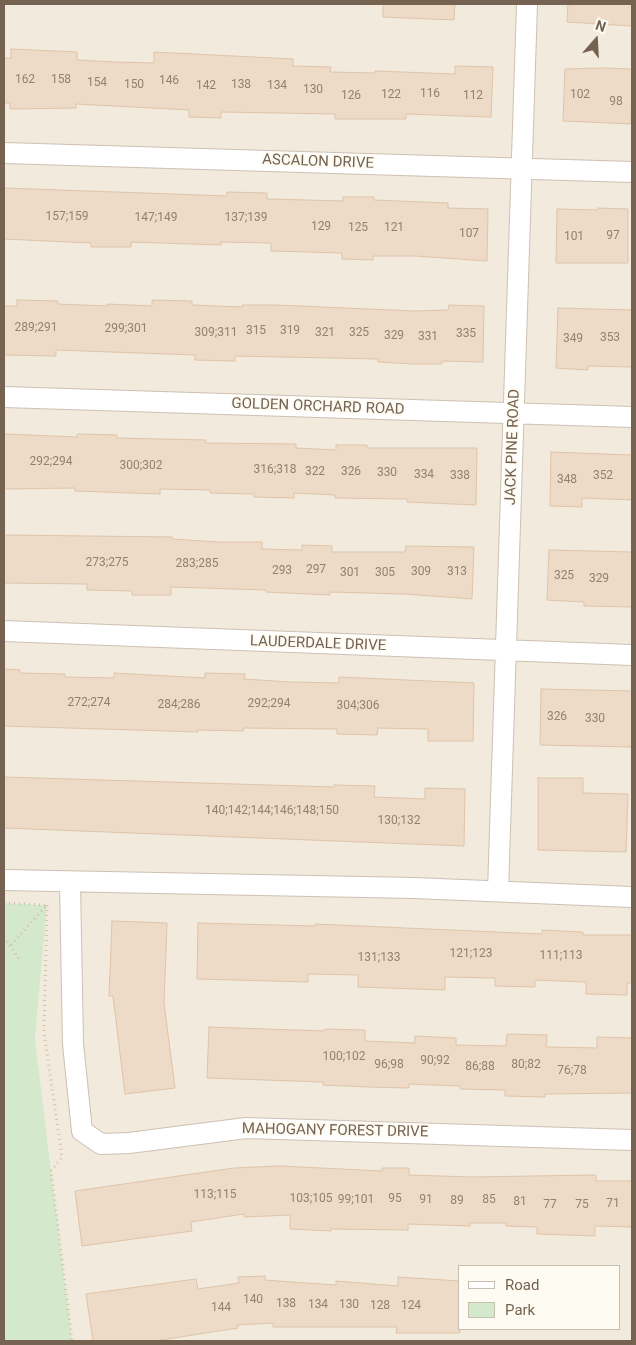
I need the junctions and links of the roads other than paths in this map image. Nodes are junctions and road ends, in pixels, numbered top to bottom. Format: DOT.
graph roads {
  1 [pos="527,4"];
  2 [pos="4,153"];
  3 [pos="522,169"];
  4 [pos="632,172"];
  5 [pos="4,397"];
  6 [pos="513,413"];
  7 [pos="632,417"];
  8 [pos="4,631"];
  9 [pos="506,652"];
  10 [pos="632,655"];
  11 [pos="4,880"];
  12 [pos="70,883"];
  13 [pos="498,891"];
  14 [pos="632,897"];
  15 [pos="632,1140"];
  1 -- 3 [label="street, JACK PINE ROAD"];
  2 -- 3 [label="street, ASCALON DRIVE"];
  3 -- 4 [label="street, ASCALON DRIVE"];
  3 -- 6 [label="street, JACK PINE ROAD"];
  5 -- 6 [label="street, GOLDEN ORCHARD ROAD"];
  6 -- 7 [label="street, GOLDEN ORCHARD ROAD"];
  6 -- 9 [label="street, JACK PINE ROAD"];
  8 -- 9 [label="street, LAUDERDALE DRIVE"];
  9 -- 10 [label="street, LAUDERDALE DRIVE"];
  9 -- 13 [label="street, JACK PINE ROAD"];
  11 -- 12 [label="street"];
  12 -- 13 [label="street"];
  12 -- 15 [label="street, MAHOGANY FOREST DRIVE"];
  13 -- 14 [label="street"];
}
